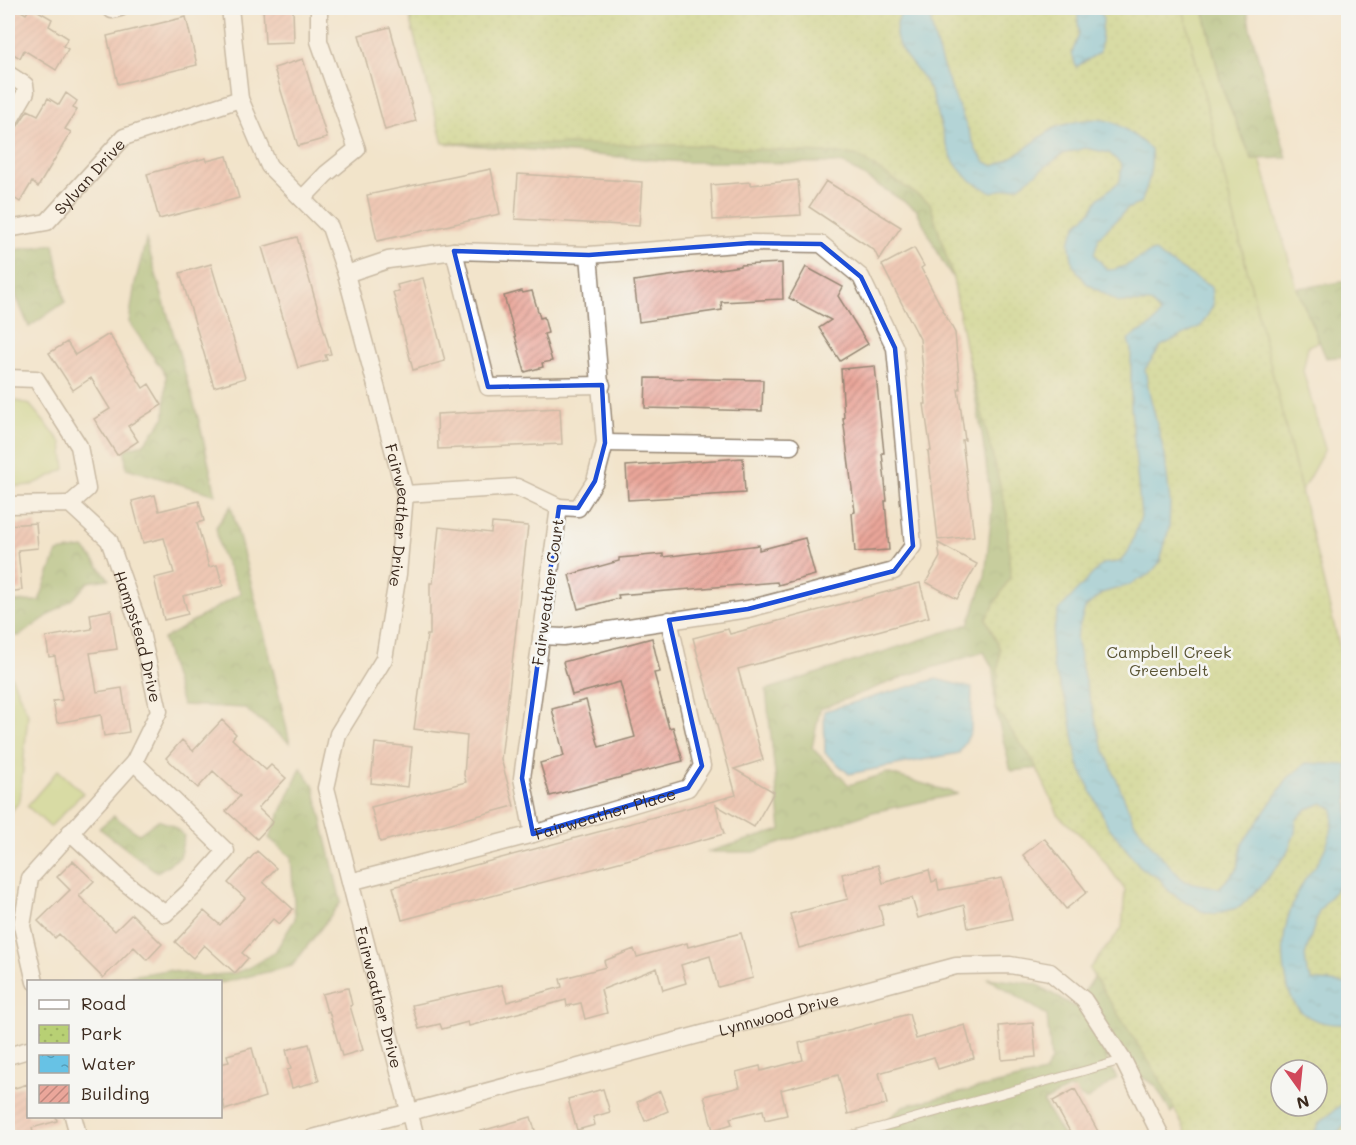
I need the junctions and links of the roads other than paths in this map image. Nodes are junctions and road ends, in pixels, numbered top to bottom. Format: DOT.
graph roads {
  1 [pos="230,8"];
  2 [pos="319,8"];
  3 [pos="8,74"];
  4 [pos="240,99"];
  5 [pos="8,123"];
  6 [pos="302,199"];
  7 [pos="8,229"];
  8 [pos="454,251"];
  9 [pos="590,255"];
  10 [pos="346,274"];
  11 [pos="8,378"];
  12 [pos="602,385"];
  13 [pos="605,443"];
  14 [pos="791,446"];
  15 [pos="405,494"];
  16 [pos="70,504"];
  17 [pos="8,505"];
  18 [pos="559,507"];
  19 [pos="669,620"];
  20 [pos="541,636"];
  21 [pos="134,762"];
  22 [pos="70,832"];
  23 [pos="533,834"];
  24 [pos="350,882"];
  25 [pos="35,980"];
  26 [pos="27,1050"];
  27 [pos="8,1056"];
  28 [pos="1124,1060"];
  29 [pos="409,1111"];
  30 [pos="74,1118"];
  31 [pos="79,1137"];
  32 [pos="313,1137"];
  33 [pos="416,1137"];
  34 [pos="842,1137"];
  35 [pos="1162,1137"];
  1 -- 4 [label="street, Fairweather Drive"];
  2 -- 6 [label="street"];
  3 -- 5 [label="street"];
  4 -- 6 [label="street, Fairweather Drive"];
  4 -- 7 [label="street, Sylvan Drive"];
  6 -- 10 [label="street, Fairweather Drive"];
  8 -- 9 [label="street"];
  8 -- 10 [label="street"];
  8 -- 12 [label="street"];
  9 -- 12 [label="street"];
  9 -- 19 [label="street"];
  10 -- 15 [label="street, Fairweather Drive"];
  11 -- 16 [label="street"];
  12 -- 13 [label="street"];
  13 -- 14 [label="street"];
  13 -- 18 [label="street"];
  15 -- 18 [label="street, Fairweather Court"];
  15 -- 24 [label="street, Fairweather Drive"];
  16 -- 17 [label="street"];
  16 -- 21 [label="street, Hampstead Drive"];
  18 -- 20 [label="street, Fairweather Court"];
  19 -- 20 [label="street"];
  19 -- 23 [label="street, Fairweather Place"];
  20 -- 23 [label="street, Fairweather Court"];
  21 -- 22 [label="street, Hampstead Drive"];
  21 -- 22 [label="street"];
  22 -- 25 [label="street, Hampstead Drive"];
  23 -- 24 [label="street, Fairweather Place"];
  24 -- 29 [label="street, Fairweather Drive"];
  26 -- 27 [label="street"];
  28 -- 29 [label="street, Lynnwood Drive"];
  28 -- 34 [label="lane"];
  28 -- 35 [label="street, Lynnwood Drive"];
  29 -- 32 [label="street, Lynnwood Drive"];
  29 -- 33 [label="street, Fairweather Drive"];
  30 -- 31 [label="street"];
}
